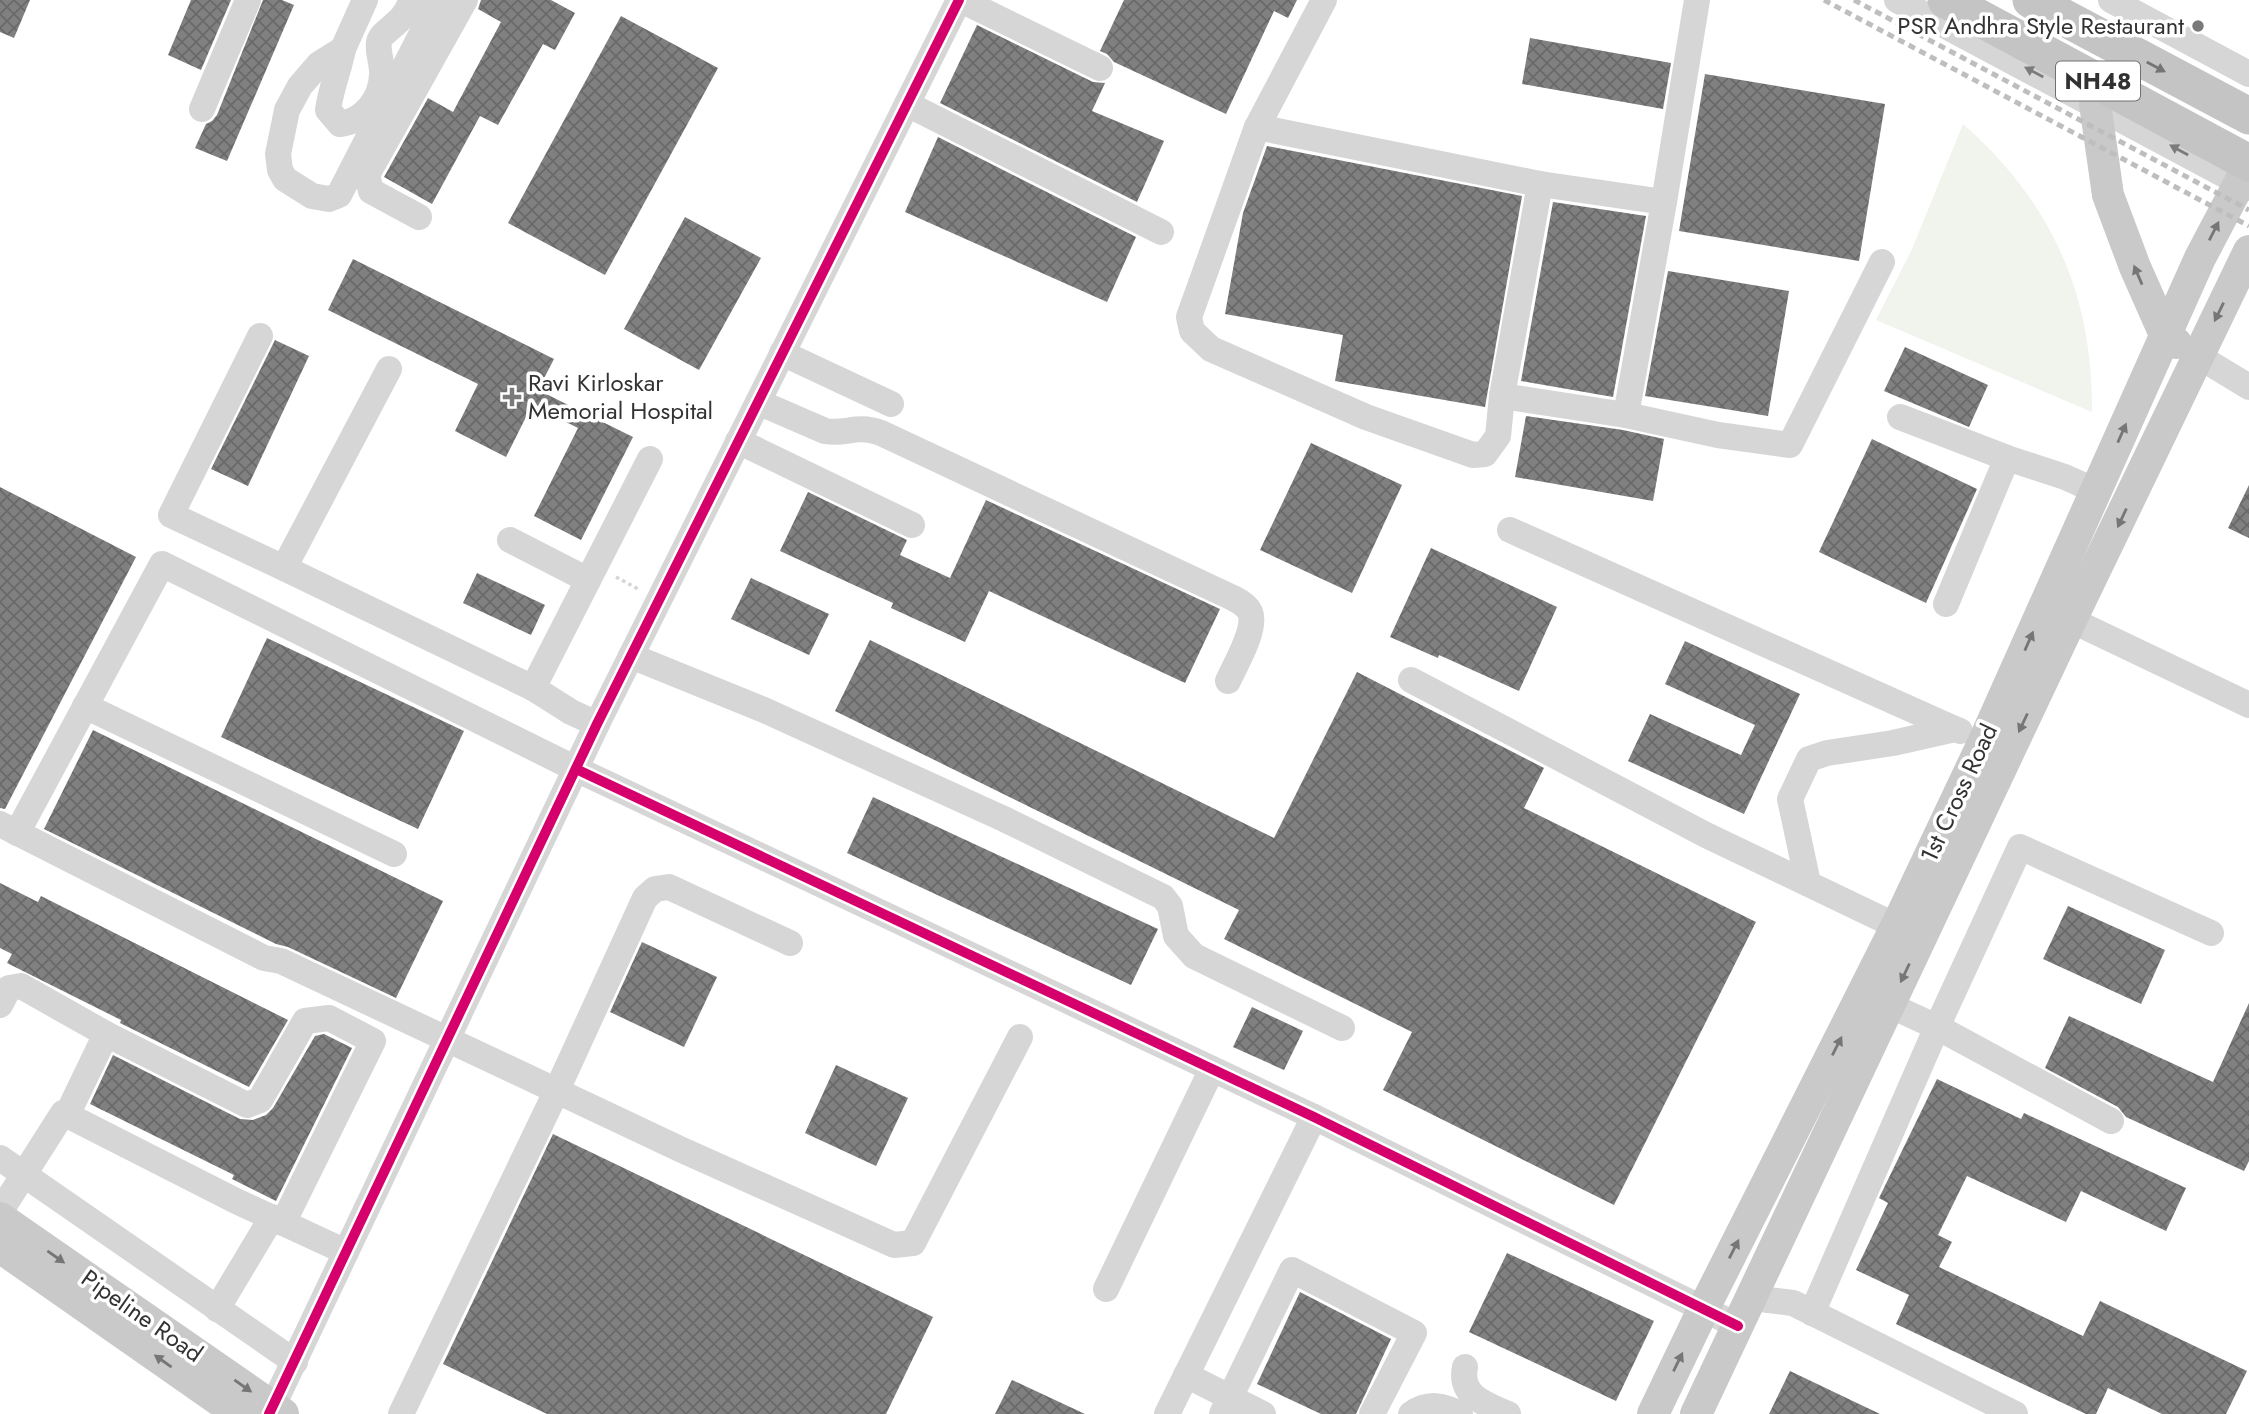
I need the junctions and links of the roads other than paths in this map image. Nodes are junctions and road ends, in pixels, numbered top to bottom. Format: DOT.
graph roads {
  1 [pos="248,0"];
  2 [pos="365,0"];
  3 [pos="411,0"];
  4 [pos="439,0"];
  5 [pos="465,0"];
  6 [pos="960,0"];
  7 [pos="1324,0"];
  8 [pos="1697,0"];
  9 [pos="1897,0"];
  10 [pos="1946,0"];
  11 [pos="1978,0"];
  12 [pos="2031,0"];
  13 [pos="2084,0"];
  14 [pos="2111,0"];
  15 [pos="343,49"];
  16 [pos="1100,68"];
  17 [pos="2249,74"];
  18 [pos="2249,88"];
  19 [pos="907,104"];
  20 [pos="2095,104"];
  21 [pos="202,109"];
  22 [pos="2249,116"];
  23 [pos="1257,127"];
  24 [pos="2249,145"];
  25 [pos="2246,175"];
  26 [pos="1540,184"];
  27 [pos="1664,202"];
  28 [pos="419,216"];
  29 [pos="1161,232"];
  30 [pos="2249,251"];
  31 [pos="1882,262"];
  32 [pos="260,335"];
  33 [pos="2166,337"];
  34 [pos="782,353"];
  35 [pos="2198,356"];
  36 [pos="388,369"];
  37 [pos="2249,387"];
  38 [pos="1502,396"];
  39 [pos="758,402"];
  40 [pos="891,404"];
  41 [pos="1626,415"];
  42 [pos="1900,416"];
  43 [pos="738,441"];
  44 [pos="2007,458"];
  45 [pos="650,459"];
  46 [pos="2096,491"];
  47 [pos="912,525"];
  48 [pos="1510,530"];
  49 [pos="510,540"];
  50 [pos="284,568"];
  51 [pos="588,580"];
  52 [pos="1946,604"];
  53 [pos="2071,620"];
  54 [pos="631,656"];
  55 [pos="1411,680"];
  56 [pos="1228,681"];
  57 [pos="533,688"];
  58 [pos="2249,705"];
  59 [pos="85,706"];
  60 [pos="597,724"];
  61 [pos="1955,729"];
  62 [pos="1984,741"];
  63 [pos="576,769"];
  64 [pos="8,828"];
  65 [pos="394,854"];
  66 [pos="1808,883"];
  67 [pos="1909,932"];
  68 [pos="2211,933"];
  69 [pos="790,943"];
  70 [pos="0,1005"];
  71 [pos="1889,1005"];
  72 [pos="1937,1027"];
  73 [pos="1342,1028"];
  74 [pos="106,1034"];
  75 [pos="1020,1037"];
  76 [pos="446,1040"];
  77 [pos="1212,1069"];
  78 [pos="557,1090"];
  79 [pos="68,1115"];
  80 [pos="1314,1117"];
  81 [pos="2111,1121"];
  82 [pos="0,1158"];
  83 [pos="25,1176"];
  84 [pos="0,1212"];
  85 [pos="0,1218"];
  86 [pos="278,1220"];
  87 [pos="0,1247"];
  88 [pos="346,1252"];
  89 [pos="1106,1289"];
  90 [pos="1751,1298"];
  91 [pos="217,1309"];
  92 [pos="1703,1310"];
  93 [pos="1812,1313"];
  94 [pos="1738,1326"];
  95 [pos="295,1362"];
  96 [pos="1465,1367"];
  97 [pos="1186,1375"];
  98 [pos="1226,1406"];
  99 [pos="275,1412"];
  100 [pos="2010,1413"];
  101 [pos="239,1414"];
  102 [pos="401,1414"];
  103 [pos="1167,1414"];
  104 [pos="1263,1414"];
  105 [pos="1372,1414"];
  106 [pos="1411,1414"];
  107 [pos="1460,1414"];
  108 [pos="1508,1414"];
  109 [pos="1653,1414"];
  110 [pos="1696,1414"];
  1 -- 21 [label="street"];
  2 -- 15 [label="street"];
  3 -- 15 [label="street"];
  4 -- 15 [label="street"];
  5 -- 28 [label="street"];
  6 -- 16 [label="street"];
  6 -- 19 [label="street"];
  7 -- 23 [label="street"];
  8 -- 27 [label="street"];
  20 -- 9 [label="street, one-way"];
  10 -- 25 [label="highway, NH48"];
  11 -- 24 [label="highway"];
  12 -- 22 [label="highway, one-way"];
  13 -- 18 [label="highway, NH48"];
  14 -- 17 [label="street"];
  19 -- 29 [label="street"];
  19 -- 34 [label="street"];
  25 -- 20 [label="street, one-way"];
  33 -- 20 [label="main road, one-way"];
  23 -- 26 [label="street"];
  23 -- 38 [label="street"];
  33 -- 25 [label="main road, 1st Cross Road, one-way"];
  26 -- 27 [label="street"];
  26 -- 38 [label="street"];
  27 -- 41 [label="street"];
  30 -- 35 [label="main road, 1st Cross Road, one-way"];
  31 -- 41 [label="street"];
  32 -- 50 [label="street"];
  33 -- 35 [label="main road"];
  46 -- 33 [label="main road, 1st Cross Road, one-way"];
  34 -- 39 [label="street"];
  34 -- 40 [label="street"];
  35 -- 37 [label="street"];
  35 -- 53 [label="main road, 1st Cross Road, one-way"];
  36 -- 50 [label="street"];
  38 -- 41 [label="street"];
  39 -- 43 [label="street"];
  39 -- 56 [label="street"];
  42 -- 44 [label="street"];
  43 -- 47 [label="street"];
  43 -- 54 [label="street"];
  44 -- 46 [label="street"];
  44 -- 52 [label="street"];
  45 -- 51 [label="street"];
  62 -- 46 [label="main road, 1st Cross Road, one-way"];
  48 -- 61 [label="street"];
  49 -- 51 [label="street"];
  50 -- 57 [label="street"];
  51 -- 57 [label="street"];
  53 -- 58 [label="street"];
  53 -- 67 [label="main road, 1st Cross Road, one-way"];
  54 -- 60 [label="street"];
  54 -- 73 [label="street"];
  55 -- 66 [label="street"];
  57 -- 60 [label="street"];
  59 -- 63 [label="street"];
  59 -- 64 [label="street"];
  59 -- 65 [label="street"];
  60 -- 63 [label="street"];
  61 -- 62 [label="street"];
  61 -- 66 [label="street"];
  62 -- 67 [label="main road, 1st Cross Road"];
  63 -- 76 [label="street"];
  63 -- 77 [label="street"];
  64 -- 76 [label="street"];
  66 -- 67 [label="street"];
  67 -- 71 [label="main road, 1st Cross Road, one-way"];
  92 -- 67 [label="main road, 1st Cross Road, one-way"];
  68 -- 72 [label="street"];
  69 -- 78 [label="street"];
  70 -- 74 [label="street"];
  71 -- 72 [label="street"];
  71 -- 90 [label="main road, 1st Cross Road"];
  72 -- 81 [label="street"];
  72 -- 93 [label="street"];
  74 -- 79 [label="street"];
  74 -- 86 [label="street"];
  75 -- 78 [label="street"];
  76 -- 78 [label="street"];
  76 -- 88 [label="street"];
  77 -- 80 [label="street"];
  77 -- 89 [label="street"];
  78 -- 102 [label="street"];
  79 -- 83 [label="street"];
  79 -- 86 [label="street"];
  80 -- 92 [label="street"];
  80 -- 97 [label="street"];
  82 -- 83 [label="street"];
  83 -- 84 [label="street"];
  83 -- 91 [label="street"];
  85 -- 99 [label="main road, Pipeline Road, one-way"];
  86 -- 88 [label="street"];
  86 -- 91 [label="street"];
  101 -- 87 [label="main road, Pipeline Road, one-way"];
  88 -- 95 [label="street"];
  90 -- 93 [label="street"];
  90 -- 94 [label="main road, 1st Cross Road"];
  91 -- 95 [label="street"];
  92 -- 94 [label="street"];
  109 -- 92 [label="main road, 1st Cross Road, one-way"];
  93 -- 100 [label="street"];
  94 -- 110 [label="main road, 1st Cross Road"];
  95 -- 99 [label="street"];
  96 -- 108 [label="street"];
  97 -- 98 [label="street"];
  97 -- 103 [label="street"];
  98 -- 104 [label="street"];
  98 -- 105 [label="street"];
  106 -- 107 [label="street"];
}
